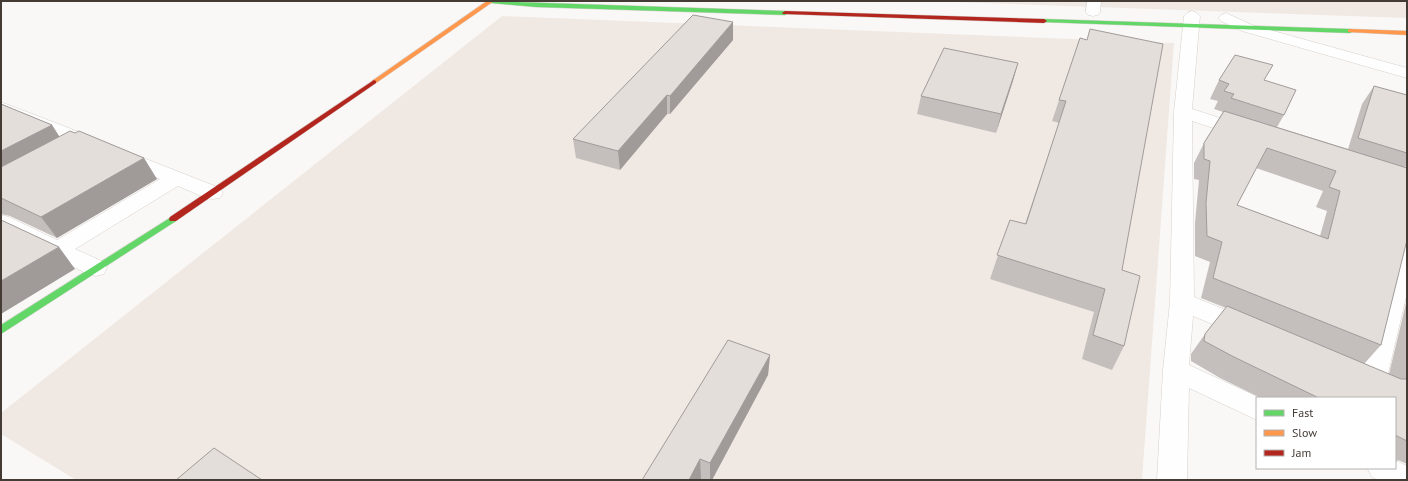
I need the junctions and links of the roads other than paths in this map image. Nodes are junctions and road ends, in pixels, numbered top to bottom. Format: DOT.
graph roads {
  1 [pos="491,1"];
  2 [pos="1223,17"];
  3 [pos="1192,19"];
  4 [pos="1407,24"];
  5 [pos="1247,28"];
  6 [pos="1407,34"];
  7 [pos="1407,73"];
  8 [pos="4,111"];
  9 [pos="1183,112"];
  10 [pos="1258,136"];
  11 [pos="85,141"];
  12 [pos="66,152"];
  13 [pos="176,178"];
  14 [pos="213,193"];
  15 [pos="1,222"];
  16 [pos="1407,246"];
  17 [pos="58,249"];
  18 [pos="96,268"];
  19 [pos="1182,302"];
  20 [pos="1,330"];
  21 [pos="1270,339"];
  22 [pos="1176,370"];
  23 [pos="1373,382"];
  24 [pos="1256,409"];
  25 [pos="1384,469"];
  26 [pos="1172,480"];
  27 [pos="1407,480"];
  1 -- 3 [label="main road"];
  1 -- 14 [label="main road"];
  2 -- 4 [label="main road"];
  2 -- 5 [label="street"];
  3 -- 5 [label="main road"];
  3 -- 9 [label="street"];
  5 -- 6 [label="main road"];
  5 -- 7 [label="street"];
  8 -- 11 [label="street"];
  9 -- 10 [label="street"];
  9 -- 19 [label="street"];
  11 -- 12 [label="street"];
  11 -- 13 [label="street"];
  13 -- 14 [label="street"];
  13 -- 17 [label="street"];
  14 -- 18 [label="main road"];
  15 -- 17 [label="street"];
  16 -- 23 [label="street"];
  17 -- 18 [label="street"];
  18 -- 20 [label="main road"];
  19 -- 21 [label="street"];
  19 -- 22 [label="street"];
  22 -- 24 [label="street"];
  22 -- 26 [label="street"];
  25 -- 27 [label="street"];
}
